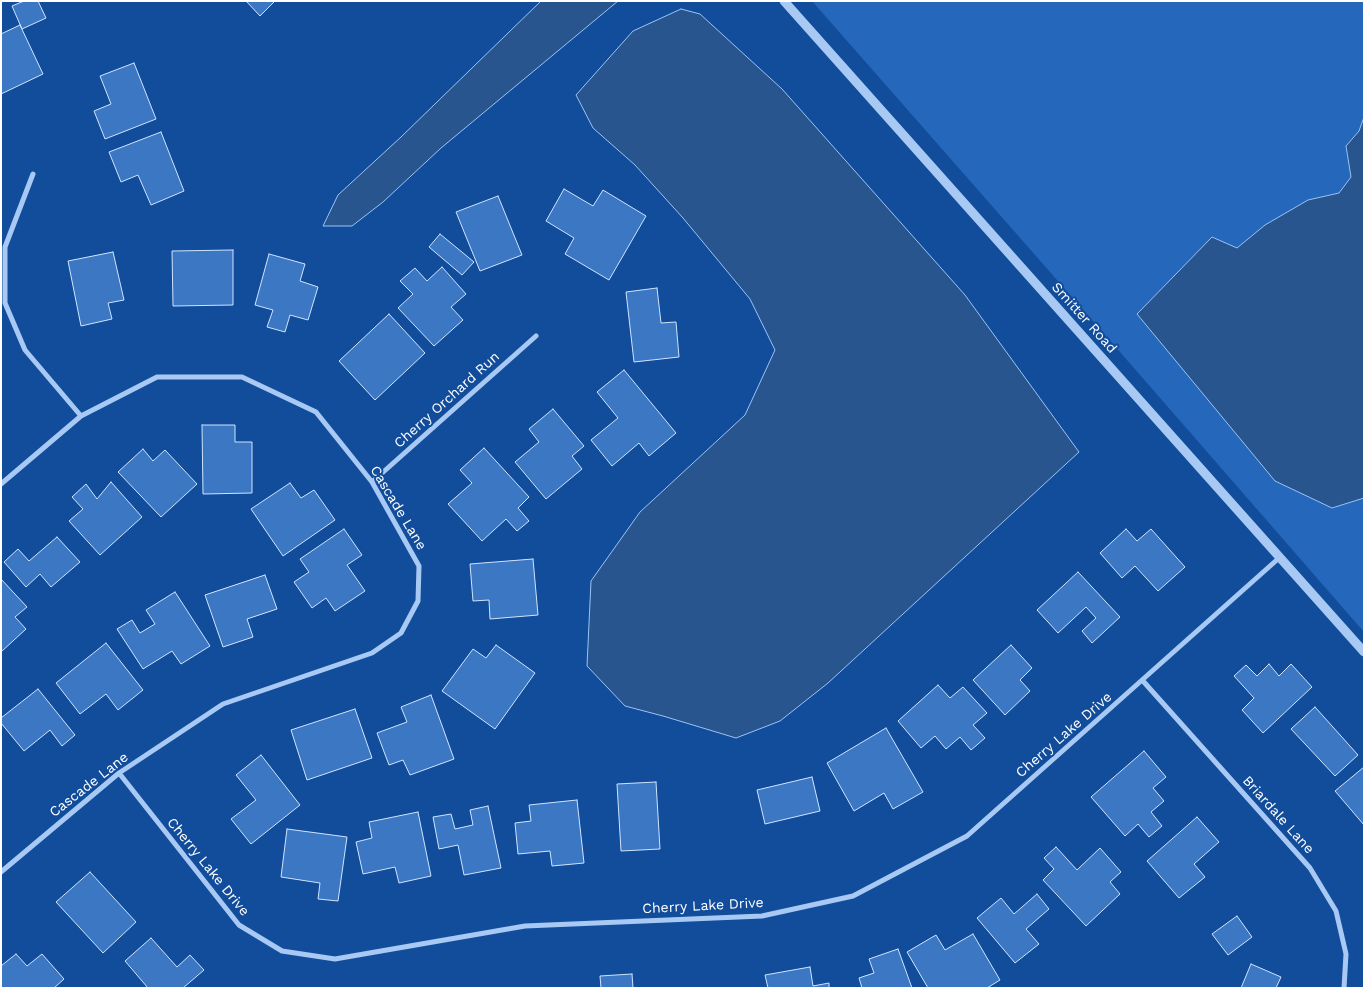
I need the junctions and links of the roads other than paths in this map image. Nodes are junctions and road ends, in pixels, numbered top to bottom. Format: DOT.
graph roads {
  1 [pos="784,1"];
  2 [pos="33,174"];
  3 [pos="536,336"];
  4 [pos="81,416"];
  5 [pos="372,482"];
  6 [pos="1,484"];
  7 [pos="1280,558"];
  8 [pos="1364,652"];
  9 [pos="1143,681"];
  10 [pos="119,773"];
  11 [pos="1,872"];
  12 [pos="1344,988"];
  1 -- 7 [label="street, Smitter Road"];
  2 -- 4 [label="street"];
  3 -- 5 [label="street, Cherry Orchard Run"];
  4 -- 5 [label="street, Cascade Lane"];
  4 -- 6 [label="street, Cascade Lane"];
  5 -- 10 [label="street, Cascade Lane"];
  7 -- 8 [label="street, Smitter Road"];
  7 -- 9 [label="street, Cherry Lake Drive"];
  9 -- 10 [label="street, Cherry Lake Drive"];
  9 -- 12 [label="street, Briardale Lane"];
  10 -- 11 [label="street, Cascade Lane"];
}
